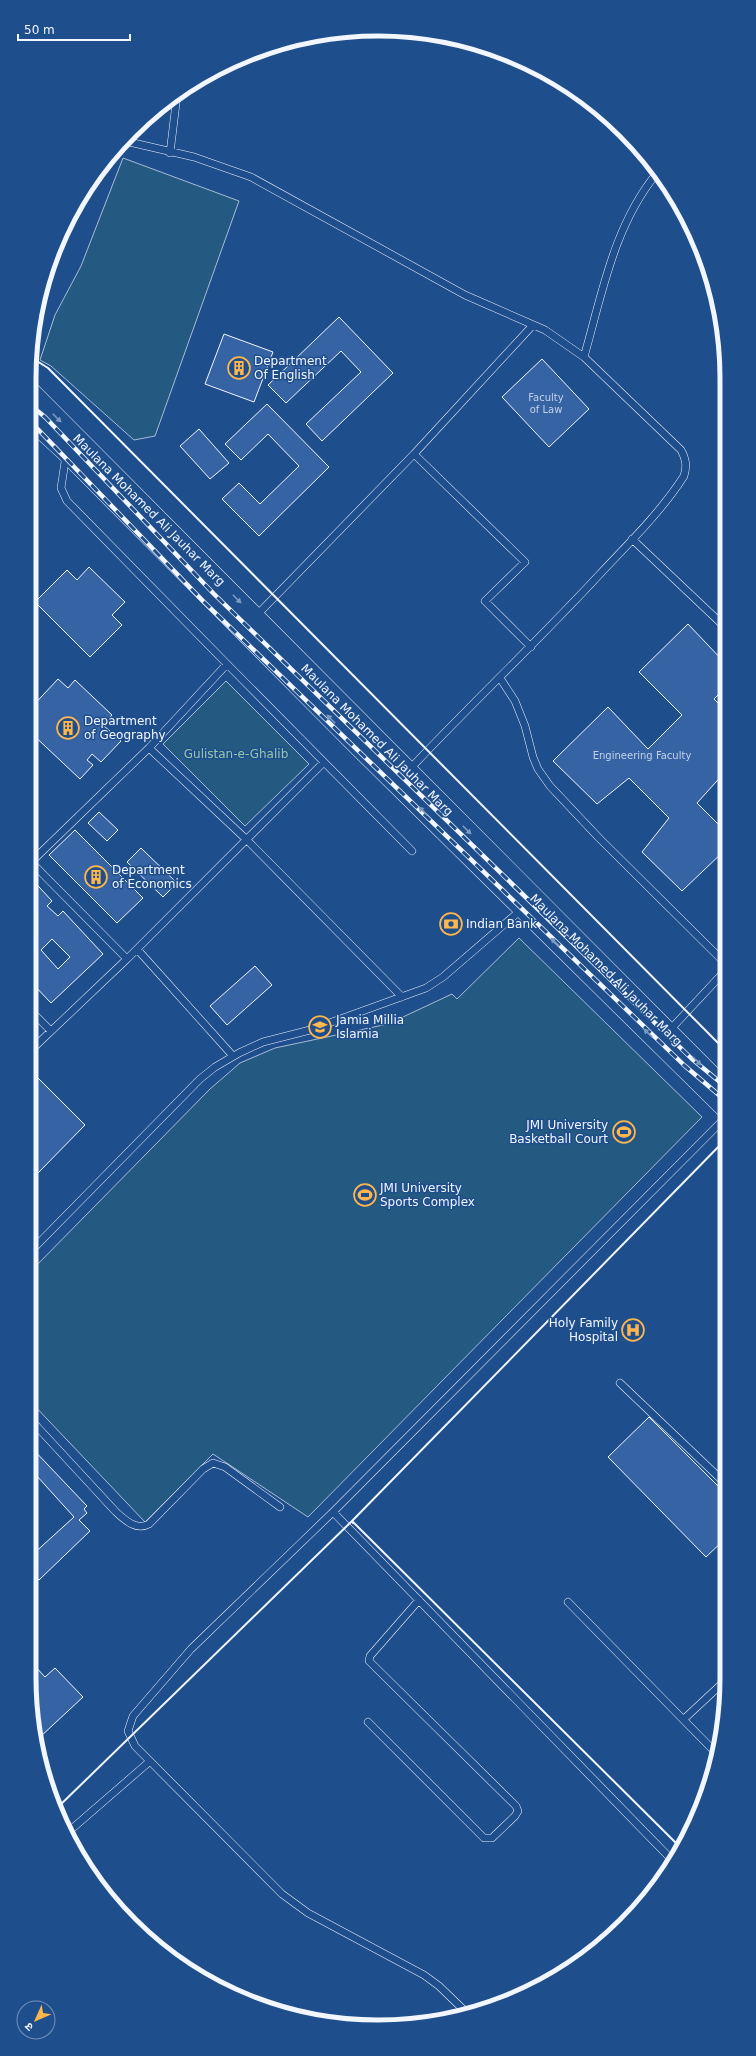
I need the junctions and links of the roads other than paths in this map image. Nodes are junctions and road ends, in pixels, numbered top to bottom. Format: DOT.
graph roads {
  1 [pos="176,103"];
  2 [pos="130,143"];
  3 [pos="170,153"];
  4 [pos="654,177"];
  5 [pos="533,325"];
  6 [pos="584,358"];
  7 [pos="36,397"];
  8 [pos="36,424"];
  9 [pos="66,452"];
  10 [pos="414,454"];
  11 [pos="632,539"];
  12 [pos="255,617"];
  13 [pos="720,622"];
  14 [pos="531,647"];
  15 [pos="227,664"];
  16 [pos="500,678"];
  17 [pos="310,685"];
  18 [pos="149,748"];
  19 [pos="324,762"];
  20 [pos="408,771"];
  21 [pos="247,840"];
  22 [pos="412,851"];
  23 [pos="36,856"];
  24 [pos="36,868"];
  25 [pos="522,909"];
  26 [pos="137,948"];
  27 [pos="720,958"];
  28 [pos="127,959"];
  29 [pos="720,976"];
  30 [pos="402,997"];
  31 [pos="36,1016"];
  32 [pos="51,1032"];
  33 [pos="668,1032"];
  34 [pos="36,1046"];
  35 [pos="233,1056"];
  36 [pos="720,1084"];
  37 [pos="720,1103"];
  38 [pos="720,1123"];
  39 [pos="36,1246"];
  40 [pos="620,1383"];
  41 [pos="36,1426"];
  42 [pos="720,1478"];
  43 [pos="280,1507"];
  44 [pos="332,1512"];
  45 [pos="419,1600"];
  46 [pos="568,1602"];
  47 [pos="720,1686"];
  48 [pos="684,1720"];
  49 [pos="368,1722"];
  50 [pos="712,1749"];
  51 [pos="150,1762"];
  52 [pos="71,1829"];
  53 [pos="669,1857"];
  54 [pos="463,2009"];
  1 -- 3 [label="lane"];
  2 -- 3 [label="lane"];
  3 -- 5 [label="lane"];
  4 -- 6 [label="lane"];
  5 -- 6 [label="lane"];
  5 -- 10 [label="lane"];
  6 -- 11 [label="lane"];
  7 -- 12 [label="main road, Maulana Mohamed Ali Jauhar Marg, one-way"];
  8 -- 9 [label="main road, Maulana Mohamed Ali Jauhar Marg"];
  9 -- 15 [label="lane"];
  9 -- 17 [label="main road, Maulana Mohamed Ali Jauhar Marg"];
  10 -- 12 [label="lane"];
  10 -- 14 [label="lane"];
  11 -- 13 [label="lane"];
  11 -- 14 [label="lane"];
  12 -- 17 [label="main road, Maulana Mohamed Ali Jauhar Marg"];
  14 -- 16 [label="lane"];
  15 -- 18 [label="lane"];
  15 -- 19 [label="lane"];
  16 -- 20 [label="lane"];
  16 -- 27 [label="lane"];
  17 -- 20 [label="main road, Maulana Mohamed Ali Jauhar Marg"];
  25 -- 17 [label="main road, Maulana Mohamed Ali Jauhar Marg, one-way"];
  18 -- 21 [label="lane"];
  18 -- 23 [label="lane"];
  19 -- 21 [label="lane"];
  19 -- 22 [label="lane"];
  20 -- 33 [label="main road, Maulana Mohamed Ali Jauhar Marg, one-way"];
  21 -- 26 [label="lane"];
  21 -- 30 [label="lane"];
  24 -- 28 [label="lane"];
  25 -- 30 [label="lane"];
  37 -- 25 [label="main road, Maulana Mohamed Ali Jauhar Marg, one-way"];
  26 -- 28 [label="lane"];
  26 -- 35 [label="lane"];
  28 -- 32 [label="lane"];
  29 -- 33 [label="lane"];
  30 -- 35 [label="lane"];
  31 -- 32 [label="lane"];
  32 -- 34 [label="lane"];
  33 -- 36 [label="main road, Maulana Mohamed Ali Jauhar Marg, one-way"];
  35 -- 39 [label="lane"];
  38 -- 44 [label="lane"];
  40 -- 42 [label="lane"];
  41 -- 43 [label="lane"];
  44 -- 45 [label="lane"];
  44 -- 51 [label="lane"];
  45 -- 49 [label="lane"];
  45 -- 53 [label="lane"];
  46 -- 48 [label="lane"];
  47 -- 48 [label="lane"];
  48 -- 50 [label="lane"];
  51 -- 52 [label="lane"];
  51 -- 54 [label="lane"];
}
